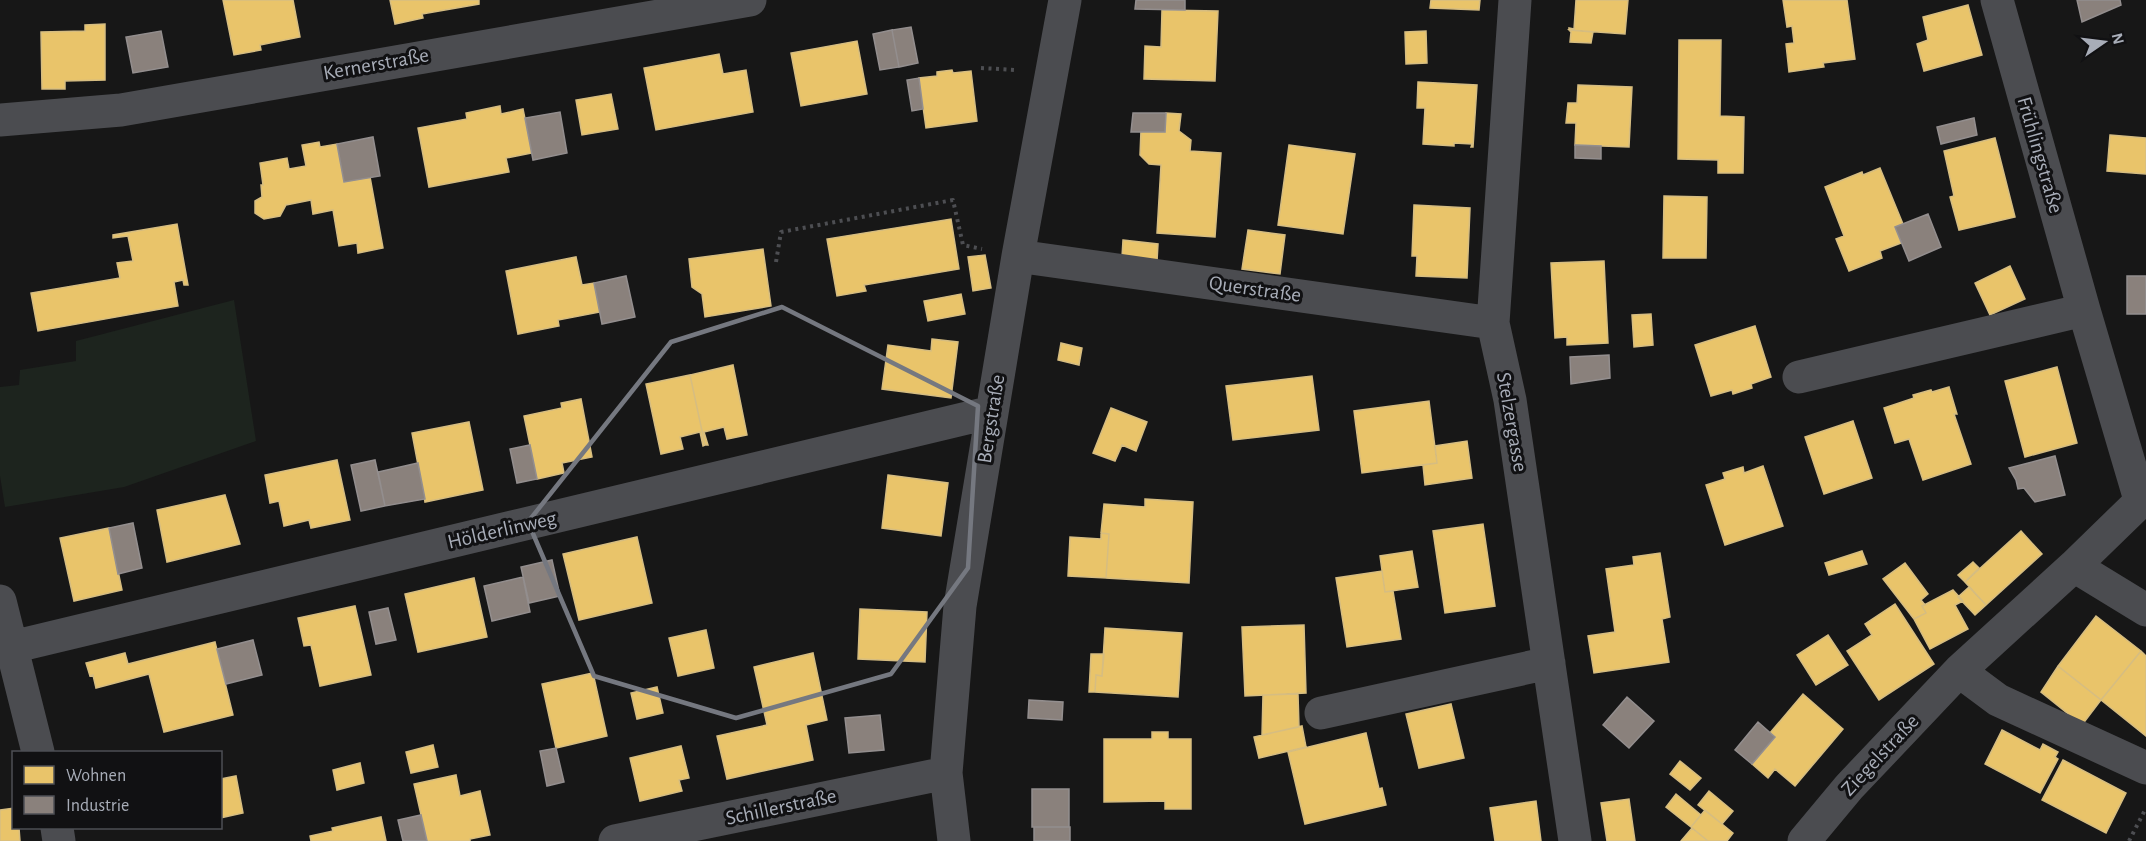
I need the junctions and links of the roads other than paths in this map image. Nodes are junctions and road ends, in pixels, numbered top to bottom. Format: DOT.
graph roads {
  1 [pos="750,0"];
  2 [pos="1065,0"];
  3 [pos="1515,0"];
  4 [pos="1997,0"];
  5 [pos="0,120"];
  6 [pos="1018,256"];
  7 [pos="2084,310"];
  8 [pos="1493,323"];
  9 [pos="1798,377"];
  10 [pos="992,412"];
  11 [pos="2144,500"];
  12 [pos="2074,566"];
  13 [pos="0,601"];
  14 [pos="2146,610"];
  15 [pos="12,647"];
  16 [pos="1549,663"];
  17 [pos="1959,672"];
  18 [pos="12,698"];
  19 [pos="1321,713"];
  20 [pos="37,751"];
  21 [pos="2146,768"];
  22 [pos="946,773"];
  23 [pos="615,841"];
  24 [pos="954,841"];
  25 [pos="1575,841"];
  26 [pos="1804,841"];
  1 -- 5 [label="street, Kernerstraße"];
  2 -- 6 [label="street, Bergstraße"];
  3 -- 8 [label="street, Stelzergasse"];
  4 -- 7 [label="street, Frühlingstraße"];
  6 -- 8 [label="street, Querstraße"];
  6 -- 10 [label="street, Bergstraße"];
  7 -- 9 [label="street"];
  7 -- 11 [label="street, Frühlingstraße"];
  8 -- 16 [label="street, Stelzergasse"];
  10 -- 15 [label="street, Hölderlinweg"];
  10 -- 22 [label="street, Bergstraße"];
  11 -- 12 [label="street, Ziegelstraße"];
  12 -- 14 [label="street"];
  12 -- 17 [label="street, Ziegelstraße"];
  13 -- 15 [label="street"];
  15 -- 18 [label="street"];
  16 -- 19 [label="street"];
  16 -- 25 [label="street, Stelzergasse"];
  17 -- 21 [label="street"];
  17 -- 26 [label="street, Ziegelstraße"];
  18 -- 20 [label="street"];
  22 -- 23 [label="street, Schillerstraße"];
  22 -- 24 [label="street, Bergstraße"];
}
